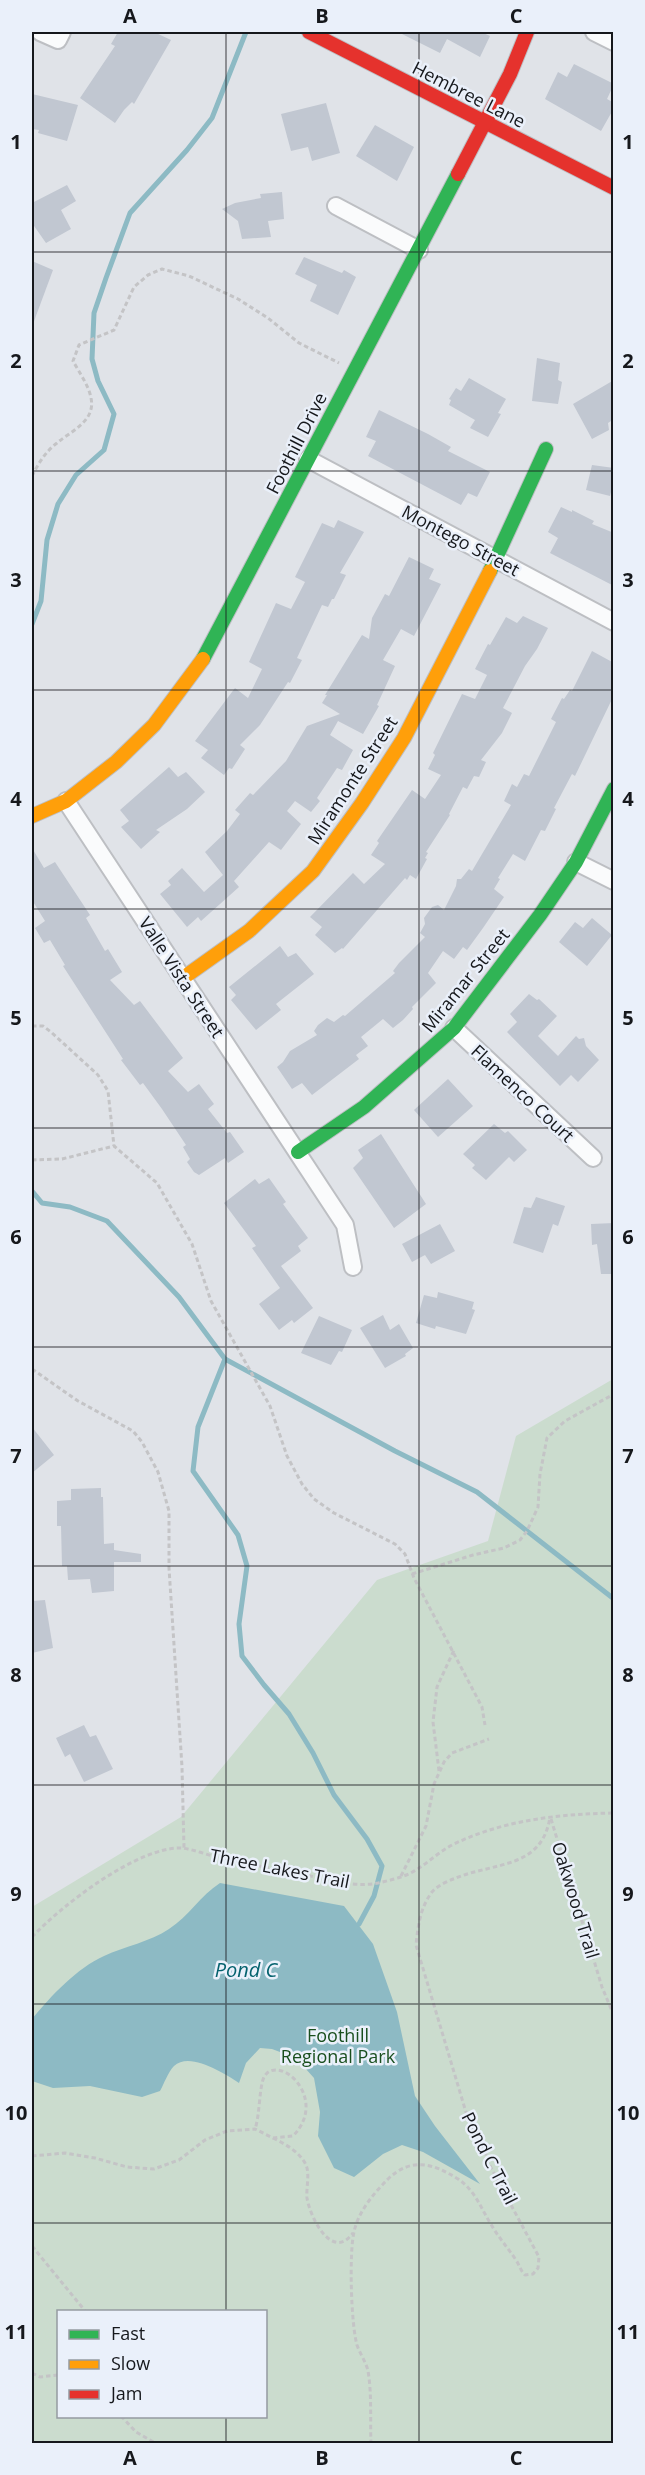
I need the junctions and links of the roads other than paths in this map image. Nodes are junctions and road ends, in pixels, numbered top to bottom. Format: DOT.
graph roads {
  1 [pos="40,32"];
  2 [pos="62,32"];
  3 [pos="309,32"];
  4 [pos="527,32"];
  5 [pos="594,32"];
  6 [pos="614,42"];
  7 [pos="485,123"];
  8 [pos="614,188"];
  9 [pos="336,206"];
  10 [pos="419,250"];
  11 [pos="546,449"];
  12 [pos="308,459"];
  13 [pos="496,558"];
  14 [pos="614,622"];
  15 [pos="614,789"];
  16 [pos="66,801"];
  17 [pos="32,816"];
  18 [pos="576,862"];
  19 [pos="614,881"];
  20 [pos="183,978"];
  21 [pos="454,1028"];
  22 [pos="298,1152"];
  23 [pos="593,1158"];
  24 [pos="353,1267"];
  1 -- 2 [label="street"];
  3 -- 7 [label="street, Hembree Lane"];
  4 -- 7 [label="street, Foothill Drive"];
  5 -- 6 [label="street"];
  7 -- 8 [label="street, Hembree Lane"];
  7 -- 10 [label="street, Foothill Drive"];
  9 -- 10 [label="street"];
  10 -- 12 [label="street, Foothill Drive"];
  11 -- 13 [label="street, Miramonte Street"];
  12 -- 13 [label="street, Montego Street"];
  12 -- 16 [label="street, Foothill Drive"];
  13 -- 14 [label="street, Montego Street"];
  13 -- 20 [label="street, Miramonte Street"];
  15 -- 18 [label="street, Miramar Street"];
  16 -- 17 [label="street, Foothill Drive"];
  16 -- 20 [label="street, Valle Vista Street"];
  18 -- 19 [label="street"];
  18 -- 21 [label="street, Miramar Street"];
  20 -- 22 [label="street, Valle Vista Street"];
  21 -- 22 [label="street, Miramar Street"];
  21 -- 23 [label="street, Flamenco Court"];
  22 -- 24 [label="street, Valle Vista Street"];
}
